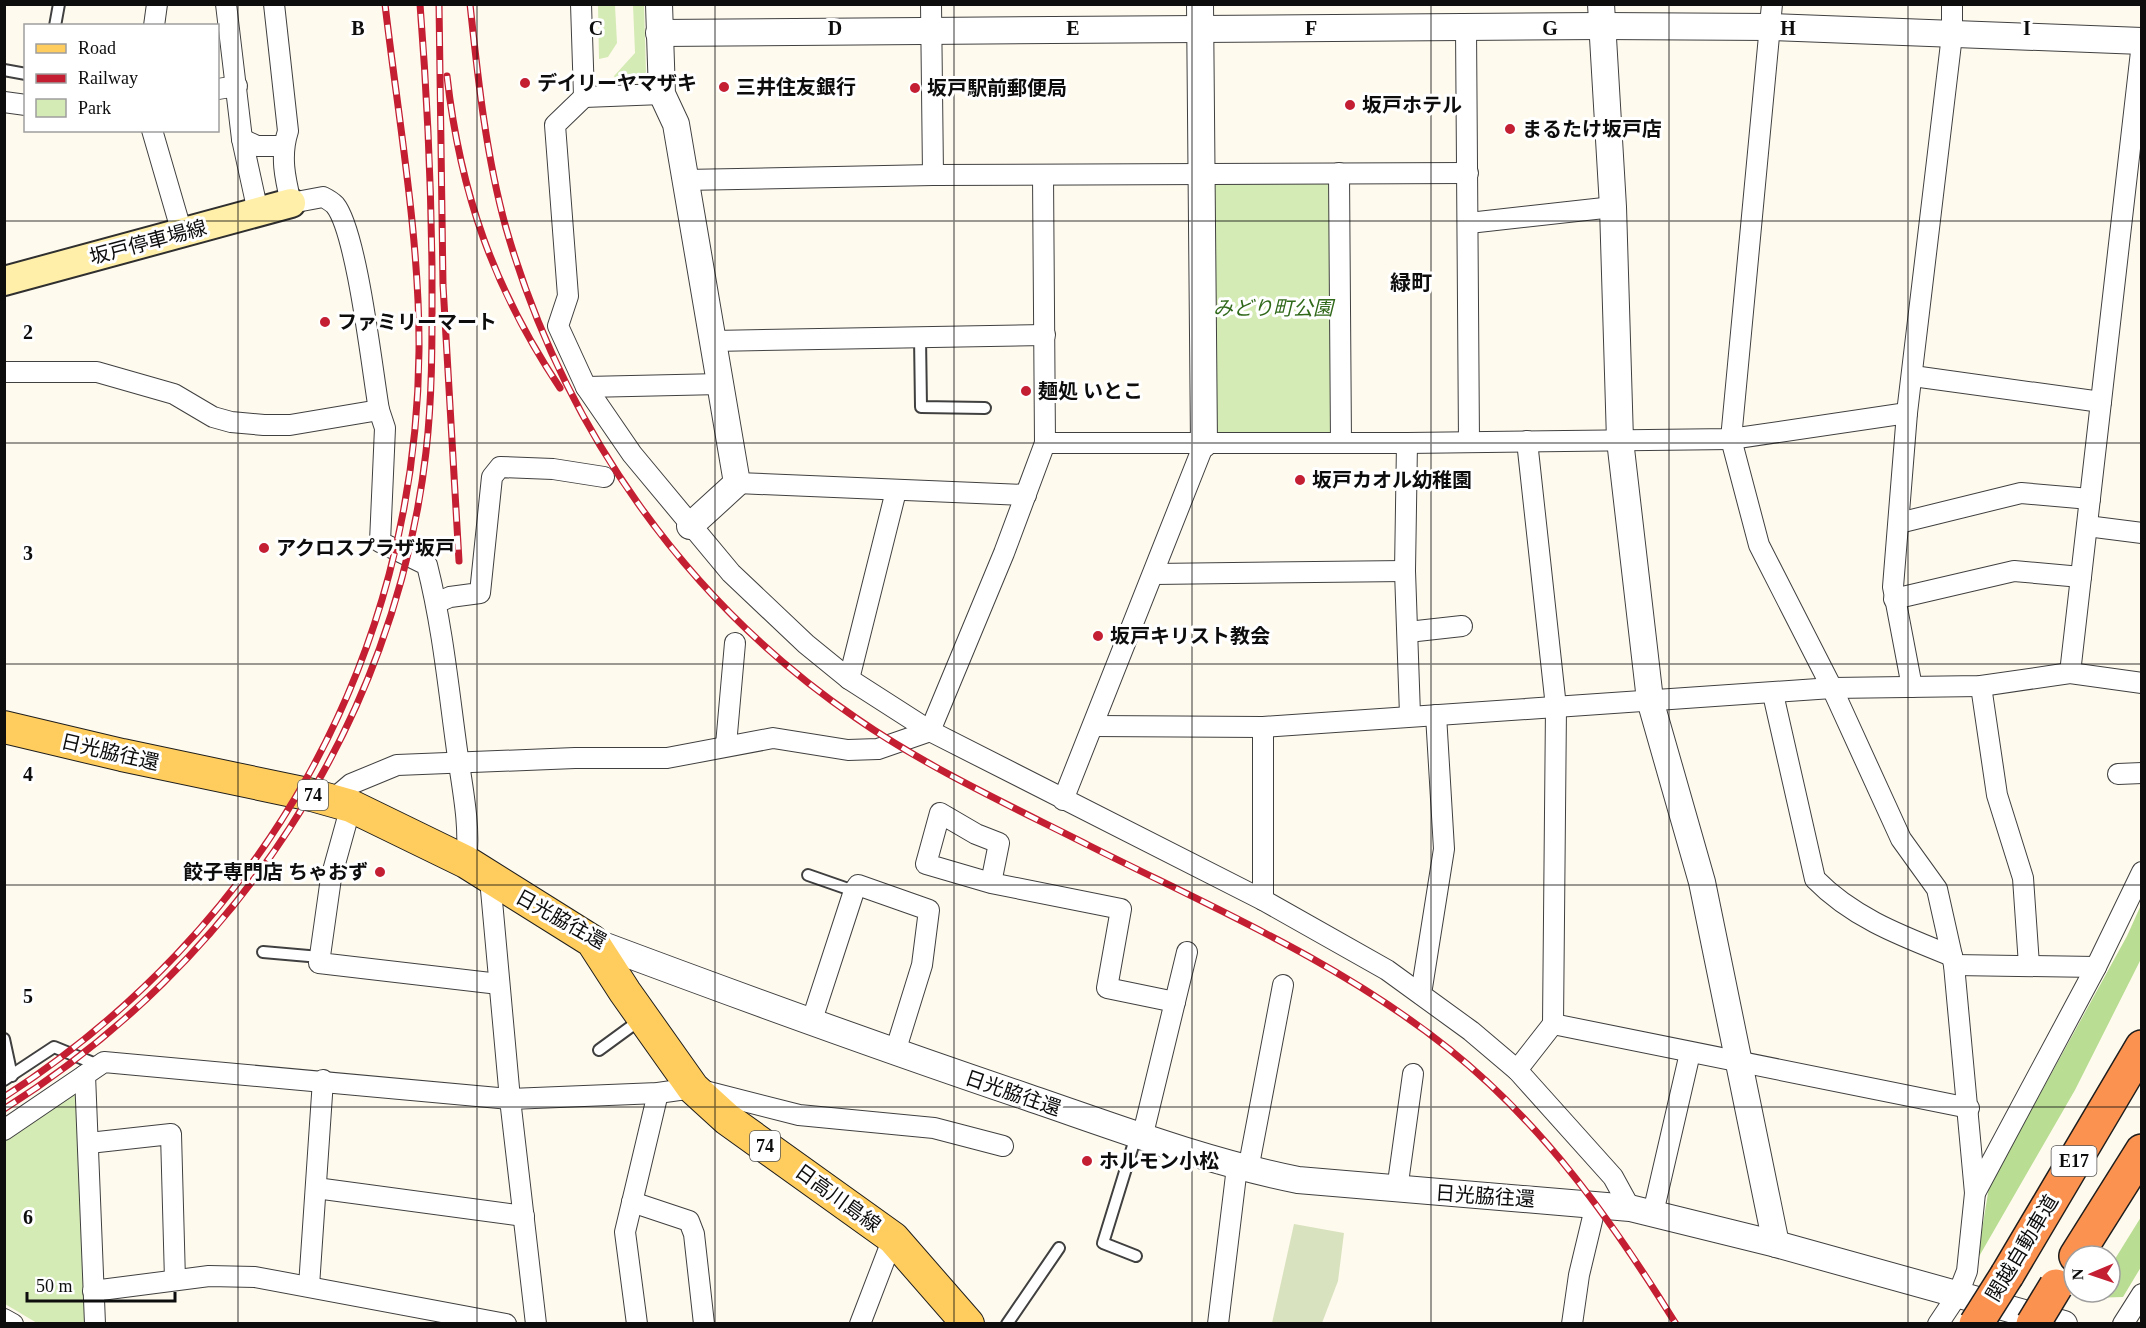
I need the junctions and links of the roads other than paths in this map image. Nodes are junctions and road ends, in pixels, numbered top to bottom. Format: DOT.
graph roads {
  1 [pos="59,4"];
  2 [pos="157,4"];
  3 [pos="226,4"];
  4 [pos="274,4"];
  5 [pos="581,4"];
  6 [pos="659,4"];
  7 [pos="931,4"];
  8 [pos="1200,4"];
  9 [pos="1952,4"];
  10 [pos="1602,15"];
  11 [pos="1771,16"];
  12 [pos="56,24"];
  13 [pos="154,24"];
  14 [pos="1466,28"];
  15 [pos="1201,30"];
  16 [pos="931,31"];
  17 [pos="660,33"];
  18 [pos="1952,35"];
  19 [pos="2142,42"];
  20 [pos="4,70"];
  21 [pos="24,74"];
  22 [pos="227,87"];
  23 [pos="662,94"];
  24 [pos="584,97"];
  25 [pos="4,102"];
  26 [pos="24,105"];
  27 [pos="153,132"];
  28 [pos="242,138"];
  29 [pos="283,146"];
  30 [pos="1339,173"];
  31 [pos="1468,173"];
  32 [pos="1203,174"];
  33 [pos="933,175"];
  34 [pos="1043,175"];
  35 [pos="2134,178"];
  36 [pos="684,180"];
  37 [pos="291,203"];
  38 [pos="1613,207"];
  39 [pos="258,212"];
  40 [pos="1470,223"];
  41 [pos="182,233"];
  42 [pos="4,281"];
  43 [pos="1045,335"];
  44 [pos="920,337"];
  45 [pos="713,341"];
  46 [pos="4,372"];
  47 [pos="1913,376"];
  48 [pos="721,384"];
  49 [pos="586,387"];
  50 [pos="2101,402"];
  51 [pos="985,408"];
  52 [pos="379,410"];
  53 [pos="1907,413"];
  54 [pos="1731,439"];
  55 [pos="1620,440"];
  56 [pos="1527,441"];
  57 [pos="1469,442"];
  58 [pos="1046,443"];
  59 [pos="1341,443"];
  60 [pos="1407,443"];
  61 [pos="1204,444"];
  62 [pos="604,477"];
  63 [pos="737,483"];
  64 [pos="896,491"];
  65 [pos="1026,495"];
  66 [pos="2090,500"];
  67 [pos="1899,523"];
  68 [pos="690,526"];
  69 [pos="2087,526"];
  70 [pos="2142,533"];
  71 [pos="1406,571"];
  72 [pos="1154,574"];
  73 [pos="2081,577"];
  74 [pos="1894,599"];
  75 [pos="436,603"];
  76 [pos="1462,626"];
  77 [pos="1408,632"];
  78 [pos="735,643"];
  79 [pos="2070,673"];
  80 [pos="849,679"];
  81 [pos="2142,683"];
  82 [pos="1981,686"];
  83 [pos="1912,687"];
  84 [pos="1832,688"];
  85 [pos="1773,694"];
  86 [pos="1650,699"];
  87 [pos="1556,706"];
  88 [pos="1410,715"];
  89 [pos="1436,715"];
  90 [pos="1093,726"];
  91 [pos="4,727"];
  92 [pos="1263,727"];
  93 [pos="930,730"];
  94 [pos="726,745"];
  95 [pos="458,761"];
  96 [pos="2142,773"];
  97 [pos="2118,774"];
  98 [pos="1064,800"];
  99 [pos="341,804"];
  100 [pos="478,871"];
  101 [pos="2142,872"];
  102 [pos="808,875"];
  103 [pos="991,884"];
  104 [pos="854,891"];
  105 [pos="1263,900"];
  106 [pos="592,941"];
  107 [pos="262,952"];
  108 [pos="1187,952"];
  109 [pos="320,957"];
  110 [pos="1953,960"];
  111 [pos="2029,965"];
  112 [pos="2096,967"];
  113 [pos="499,984"];
  114 [pos="1283,985"];
  115 [pos="1421,994"];
  116 [pos="1175,1002"];
  117 [pos="643,1018"];
  118 [pos="811,1023"];
  119 [pos="1553,1024"];
  120 [pos="4,1039"];
  121 [pos="2142,1047"];
  122 [pos="599,1050"];
  123 [pos="895,1052"];
  124 [pos="1690,1053"];
  125 [pos="1740,1063"];
  126 [pos="92,1070"];
  127 [pos="1517,1070"];
  128 [pos="1413,1074"];
  129 [pos="8,1078"];
  130 [pos="323,1080"];
  131 [pos="693,1088"];
  132 [pos="658,1093"];
  133 [pos="510,1099"];
  134 [pos="1969,1108"];
  135 [pos="4,1130"];
  136 [pos="1139,1137"];
  137 [pos="89,1143"];
  138 [pos="1003,1146"];
  139 [pos="2142,1151"];
  140 [pos="1242,1168"];
  141 [pos="316,1188"];
  142 [pos="1396,1190"];
  143 [pos="1975,1193"];
  144 [pos="632,1202"];
  145 [pos="1596,1204"];
  146 [pos="1642,1211"];
  147 [pos="524,1216"];
  148 [pos="893,1238"];
  149 [pos="1776,1244"];
  150 [pos="2084,1244"];
  151 [pos="1059,1248"];
  152 [pos="1136,1256"];
  153 [pos="2062,1277"];
  154 [pos="176,1280"];
  155 [pos="309,1286"];
  156 [pos="93,1291"];
  157 [pos="1958,1294"];
  158 [pos="2142,1294"];
  159 [pos="4,1318"];
  160 [pos="13,1323"];
  161 [pos="95,1323"];
  162 [pos="506,1323"];
  163 [pos="536,1323"];
  164 [pos="637,1323"];
  165 [pos="704,1323"];
  166 [pos="860,1323"];
  167 [pos="968,1323"];
  168 [pos="1007,1323"];
  169 [pos="1218,1323"];
  170 [pos="1572,1323"];
  171 [pos="1938,1323"];
  172 [pos="1976,1323"];
  173 [pos="2033,1323"];
  174 [pos="2064,1323"];
  175 [pos="2123,1323"];
  1 -- 12 [label="lane"];
  2 -- 13 [label="street"];
  3 -- 22 [label="street"];
  4 -- 29 [label="street"];
  5 -- 24 [label="street"];
  6 -- 17 [label="street"];
  7 -- 16 [label="street"];
  8 -- 15 [label="street"];
  9 -- 18 [label="street"];
  10 -- 11 [label="street"];
  10 -- 14 [label="street"];
  10 -- 38 [label="street"];
  11 -- 18 [label="street"];
  11 -- 54 [label="street"];
  14 -- 15 [label="street"];
  14 -- 31 [label="street"];
  15 -- 16 [label="street"];
  15 -- 32 [label="street"];
  16 -- 17 [label="street"];
  16 -- 33 [label="street"];
  17 -- 23 [label="street"];
  18 -- 19 [label="street"];
  18 -- 47 [label="street"];
  19 -- 35 [label="street"];
  20 -- 21 [label="lane"];
  22 -- 28 [label="street"];
  23 -- 24 [label="street"];
  23 -- 36 [label="street"];
  24 -- 49 [label="street"];
  25 -- 26 [label="street"];
  27 -- 41 [label="street"];
  28 -- 29 [label="street"];
  28 -- 39 [label="street"];
  29 -- 37 [label="street"];
  30 -- 31 [label="street"];
  30 -- 32 [label="street"];
  30 -- 59 [label="street"];
  31 -- 40 [label="street"];
  32 -- 34 [label="street"];
  32 -- 61 [label="street"];
  33 -- 34 [label="street"];
  33 -- 36 [label="street"];
  34 -- 43 [label="street"];
  35 -- 50 [label="street"];
  36 -- 45 [label="street"];
  37 -- 39 [label="main road, 坂戸停車場線"];
  37 -- 52 [label="street"];
  38 -- 40 [label="street"];
  38 -- 55 [label="street"];
  39 -- 41 [label="main road, 坂戸停車場線"];
  40 -- 57 [label="street"];
  41 -- 42 [label="main road, 坂戸停車場線"];
  43 -- 44 [label="street"];
  43 -- 58 [label="street"];
  44 -- 45 [label="street"];
  44 -- 51 [label="lane"];
  45 -- 48 [label="street"];
  46 -- 52 [label="street"];
  47 -- 50 [label="street"];
  47 -- 53 [label="street"];
  48 -- 49 [label="street"];
  48 -- 63 [label="street"];
  49 -- 68 [label="street"];
  50 -- 66 [label="street"];
  52 -- 75 [label="street"];
  53 -- 54 [label="street"];
  53 -- 67 [label="street"];
  54 -- 55 [label="street"];
  54 -- 84 [label="street"];
  55 -- 56 [label="street"];
  55 -- 86 [label="street"];
  56 -- 57 [label="street"];
  56 -- 87 [label="street"];
  57 -- 60 [label="street"];
  58 -- 61 [label="street"];
  58 -- 65 [label="street"];
  59 -- 60 [label="street"];
  59 -- 61 [label="street"];
  60 -- 71 [label="street"];
  61 -- 72 [label="street"];
  62 -- 75 [label="street"];
  63 -- 64 [label="street"];
  63 -- 68 [label="street"];
  64 -- 65 [label="street"];
  64 -- 80 [label="street"];
  65 -- 93 [label="street"];
  66 -- 67 [label="street"];
  66 -- 69 [label="street"];
  67 -- 74 [label="street"];
  68 -- 80 [label="street"];
  69 -- 70 [label="street"];
  69 -- 73 [label="street"];
  71 -- 72 [label="street"];
  71 -- 77 [label="street"];
  72 -- 90 [label="street"];
  73 -- 74 [label="street"];
  73 -- 79 [label="street"];
  74 -- 83 [label="street"];
  75 -- 95 [label="street"];
  76 -- 77 [label="street"];
  77 -- 88 [label="street"];
  78 -- 94 [label="street"];
  79 -- 81 [label="street"];
  79 -- 82 [label="street"];
  80 -- 93 [label="street"];
  82 -- 83 [label="street"];
  82 -- 111 [label="street"];
  83 -- 84 [label="street"];
  84 -- 85 [label="street"];
  84 -- 110 [label="street"];
  85 -- 86 [label="street"];
  85 -- 110 [label="street"];
  86 -- 87 [label="street"];
  86 -- 125 [label="street"];
  87 -- 89 [label="street"];
  87 -- 119 [label="street"];
  88 -- 89 [label="street"];
  88 -- 92 [label="street"];
  89 -- 115 [label="street"];
  90 -- 92 [label="street"];
  90 -- 98 [label="street"];
  91 -- 99 [label="main road, 日光脇往還 / 74"];
  92 -- 105 [label="street"];
  93 -- 94 [label="street"];
  93 -- 98 [label="street"];
  94 -- 95 [label="street"];
  95 -- 99 [label="street"];
  95 -- 100 [label="street"];
  96 -- 97 [label="street"];
  98 -- 105 [label="street"];
  99 -- 100 [label="main road, 日光脇往還 / 74"];
  99 -- 109 [label="street"];
  100 -- 106 [label="main road, 日光脇往還 / 74"];
  100 -- 113 [label="street"];
  101 -- 112 [label="street"];
  102 -- 104 [label="lane"];
  103 -- 116 [label="street"];
  104 -- 118 [label="street"];
  104 -- 123 [label="street"];
  105 -- 115 [label="street"];
  106 -- 117 [label="main road, 日高川島線 / 74"];
  106 -- 118 [label="street, 日光脇往還"];
  107 -- 109 [label="lane"];
  108 -- 116 [label="street"];
  109 -- 113 [label="street"];
  110 -- 111 [label="street"];
  110 -- 134 [label="street"];
  111 -- 112 [label="street"];
  112 -- 143 [label="street"];
  113 -- 133 [label="street"];
  114 -- 140 [label="street"];
  115 -- 127 [label="street"];
  116 -- 136 [label="street"];
  117 -- 122 [label="lane"];
  117 -- 131 [label="main road, 日高川島線 / 74"];
  118 -- 123 [label="street, 日光脇往還"];
  119 -- 124 [label="street"];
  119 -- 127 [label="street"];
  120 -- 129 [label="lane"];
  121 -- 172 [label="highway, 関越自動車道 / E17, bridge"];
  123 -- 136 [label="street, 日光脇往還"];
  124 -- 125 [label="street"];
  124 -- 146 [label="street"];
  125 -- 134 [label="street"];
  125 -- 149 [label="street"];
  126 -- 129 [label="lane"];
  126 -- 130 [label="street"];
  126 -- 135 [label="street"];
  126 -- 137 [label="street"];
  127 -- 146 [label="street"];
  128 -- 142 [label="street"];
  130 -- 133 [label="street"];
  130 -- 141 [label="street"];
  131 -- 132 [label="street"];
  131 -- 138 [label="street"];
  131 -- 148 [label="main road, 日高川島線 / 74"];
  132 -- 133 [label="street"];
  132 -- 144 [label="street"];
  133 -- 147 [label="street"];
  134 -- 143 [label="street"];
  136 -- 140 [label="street, 日光脇往還"];
  136 -- 152 [label="lane"];
  137 -- 154 [label="street"];
  137 -- 156 [label="street"];
  139 -- 150 [label="highway, E17"];
  140 -- 142 [label="street, 日光脇往還"];
  140 -- 169 [label="street"];
  141 -- 147 [label="street"];
  141 -- 155 [label="street"];
  142 -- 145 [label="street, 日光脇往還"];
  143 -- 157 [label="street"];
  144 -- 164 [label="street"];
  144 -- 165 [label="street"];
  145 -- 146 [label="street, 日光脇往還"];
  145 -- 170 [label="street"];
  146 -- 149 [label="street, 日光脇往還"];
  147 -- 163 [label="street"];
  148 -- 166 [label="street"];
  148 -- 167 [label="main road, 日高川島線 / 74"];
  149 -- 157 [label="street, 日光脇往還"];
  151 -- 168 [label="lane"];
  153 -- 173 [label="highway, E17, bridge"];
  154 -- 155 [label="street"];
  154 -- 156 [label="street"];
  155 -- 162 [label="street"];
  156 -- 161 [label="street"];
  157 -- 171 [label="street"];
  157 -- 174 [label="street, 日光脇往還"];
  158 -- 175 [label="street"];
  159 -- 160 [label="street"];
}
